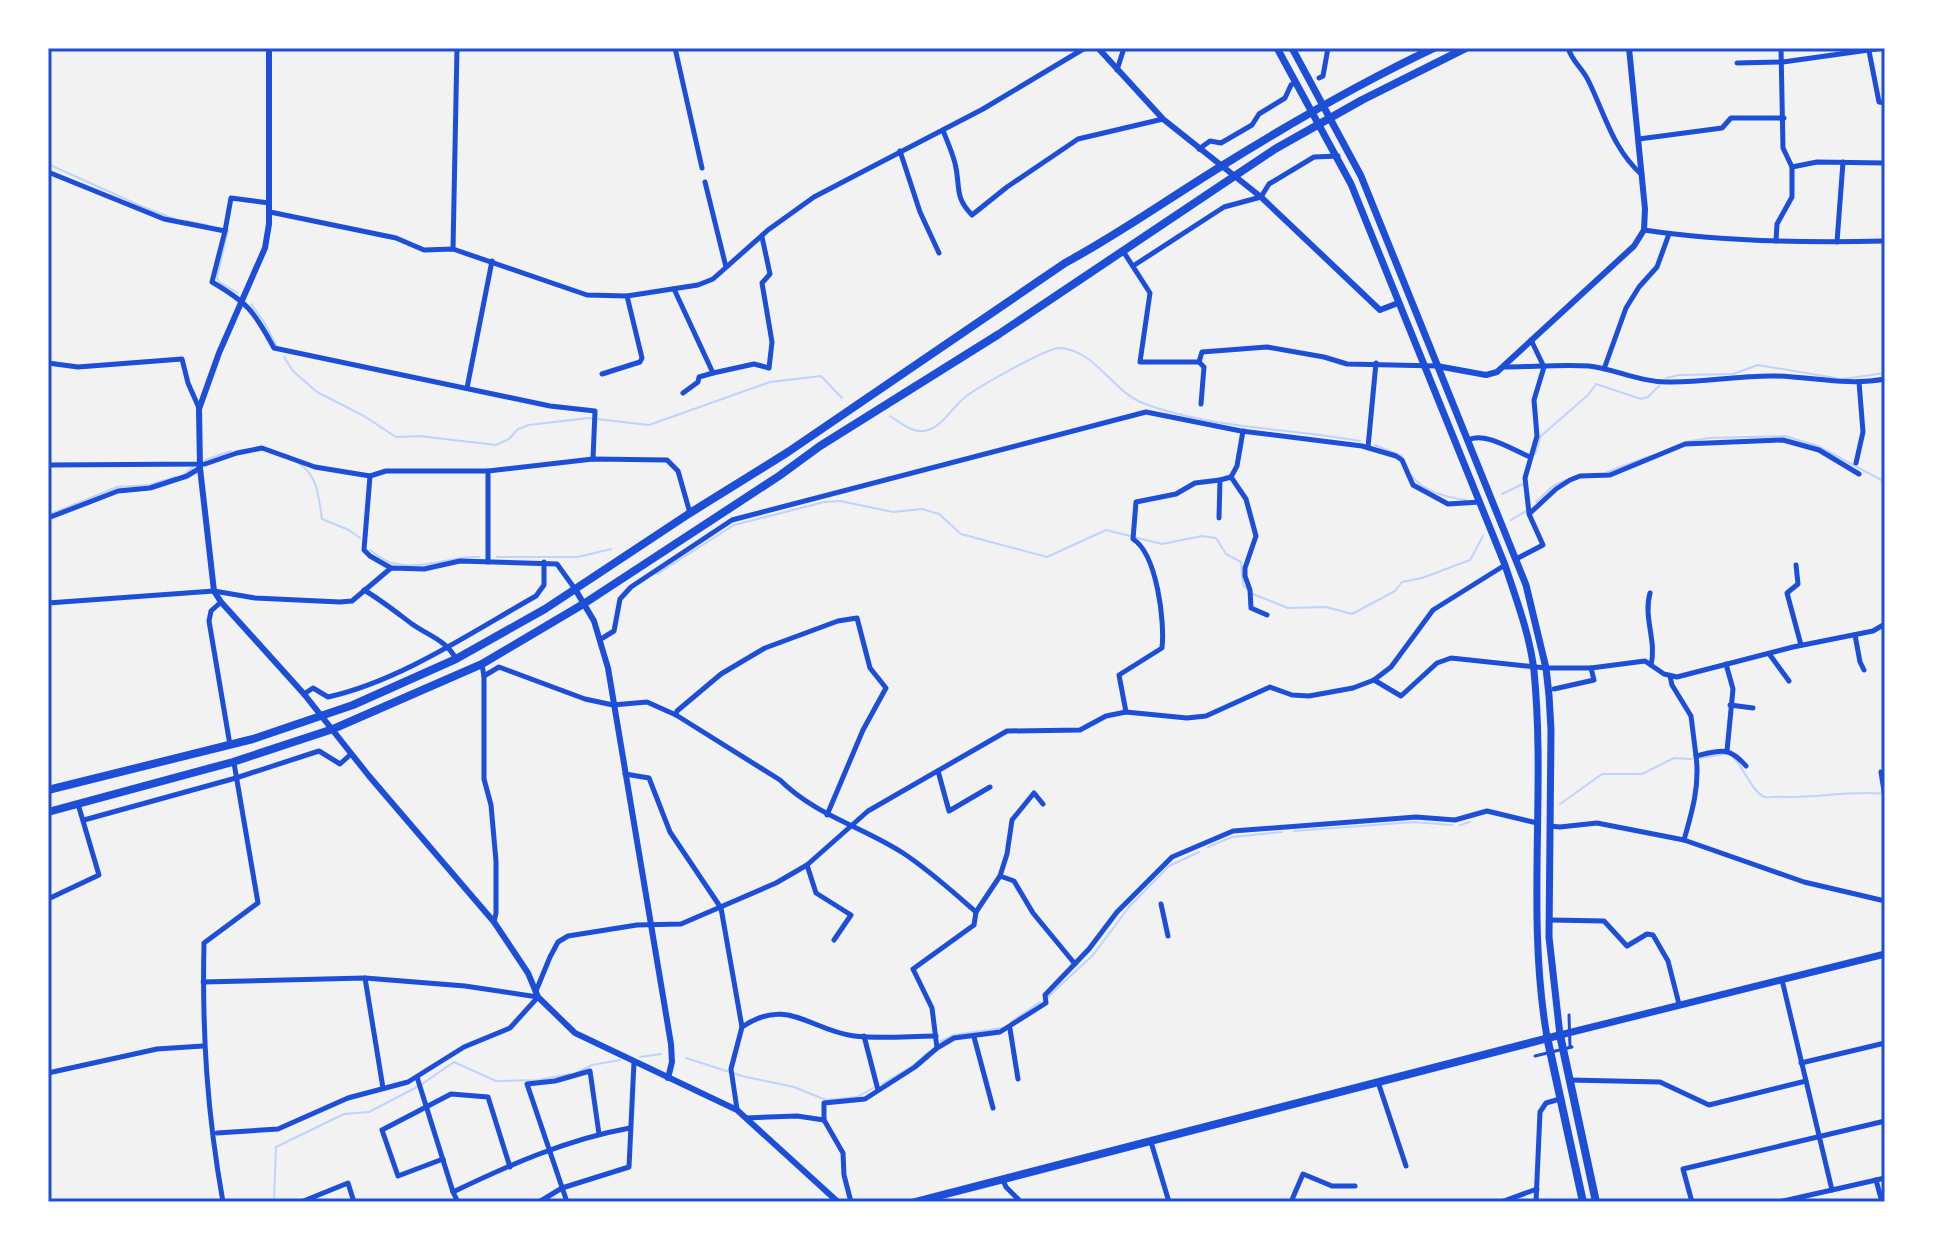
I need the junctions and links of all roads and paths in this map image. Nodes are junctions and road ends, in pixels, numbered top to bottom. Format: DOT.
graph roads {
  1 [pos="269,48"];
  2 [pos="457,48"];
  3 [pos="675,48"];
  4 [pos="1085,48"];
  5 [pos="1098,48"];
  6 [pos="1124,48"];
  7 [pos="1277,48"];
  8 [pos="1292,48"];
  9 [pos="1328,48"];
  10 [pos="1466,48"];
  11 [pos="1568,48"];
  12 [pos="1629,48"];
  13 [pos="1781,48"];
  14 [pos="1883,48"];
  15 [pos="1429,49"];
  16 [pos="1831,51"];
  17 [pos="1869,51"];
  18 [pos="1783,62"];
  19 [pos="1737,63"];
  20 [pos="1117,71"];
  21 [pos="1319,78"];
  22 [pos="1297,81"];
  23 [pos="1885,103"];
  24 [pos="1325,105"];
  25 [pos="1313,112"];
  26 [pos="1331,117"];
  27 [pos="1784,118"];
  28 [pos="1163,119"];
  29 [pos="1320,124"];
  30 [pos="943,130"];
  31 [pos="1639,139"];
  32 [pos="1199,149"];
  33 [pos="900,151"];
  34 [pos="1338,156"];
  35 [pos="1843,162"];
  36 [pos="1885,163"];
  37 [pos="1221,167"];
  38 [pos="1792,167"];
  39 [pos="702,168"];
  40 [pos="48,172"];
  41 [pos="1642,176"];
  42 [pos="1234,177"];
  43 [pos="705,182"];
  44 [pos="1261,197"];
  45 [pos="269,203"];
  46 [pos="270,212"];
  47 [pos="1644,230"];
  48 [pos="225,231"];
  49 [pos="1669,234"];
  50 [pos="762,237"];
  51 [pos="1776,241"];
  52 [pos="1885,241"];
  53 [pos="1837,242"];
  54 [pos="453,249"];
  55 [pos="1123,250"];
  56 [pos="939,253"];
  57 [pos="492,261"];
  58 [pos="1133,266"];
  59 [pos="727,268"];
  60 [pos="674,289"];
  61 [pos="627,296"];
  62 [pos="242,299"];
  63 [pos="1398,303"];
  64 [pos="1531,340"];
  65 [pos="1199,362"];
  66 [pos="48,363"];
  67 [pos="1376,363"];
  68 [pos="1423,365"];
  69 [pos="1437,366"];
  70 [pos="1503,367"];
  71 [pos="1544,367"];
  72 [pos="1604,369"];
  73 [pos="713,373"];
  74 [pos="602,374"];
  75 [pos="1885,379"];
  76 [pos="1859,382"];
  77 [pos="467,388"];
  78 [pos="683,393"];
  79 [pos="1201,404"];
  80 [pos="199,409"];
  81 [pos="1243,431"];
  82 [pos="1467,440"];
  83 [pos="1368,447"];
  84 [pos="1530,457"];
  85 [pos="593,459"];
  86 [pos="1856,463"];
  87 [pos="48,465"];
  88 [pos="200,466"];
  89 [pos="488,471"];
  90 [pos="1859,474"];
  91 [pos="370,476"];
  92 [pos="1231,477"];
  93 [pos="1220,480"];
  94 [pos="1480,502"];
  95 [pos="690,513"];
  96 [pos="1529,514"];
  97 [pos="48,518"];
  98 [pos="1219,518"];
  99 [pos="1516,559"];
  100 [pos="488,562"];
  101 [pos="544,562"];
  102 [pos="1505,565"];
  103 [pos="1796,565"];
  104 [pos="391,568"];
  105 [pos="575,589"];
  106 [pos="364,590"];
  107 [pos="214,591"];
  108 [pos="1650,593"];
  109 [pos="221,602"];
  110 [pos="48,603"];
  111 [pos="585,603"];
  112 [pos="1267,615"];
  113 [pos="1885,624"];
  114 [pos="1855,635"];
  115 [pos="601,639"];
  116 [pos="449,645"];
  117 [pos="1801,645"];
  118 [pos="1770,655"];
  119 [pos="456,659"];
  120 [pos="482,664"];
  121 [pos="1726,664"];
  122 [pos="1651,665"];
  123 [pos="1534,667"];
  124 [pos="1546,668"];
  125 [pos="1591,668"];
  126 [pos="1864,670"];
  127 [pos="484,676"];
  128 [pos="1670,676"];
  129 [pos="1374,680"];
  130 [pos="1789,681"];
  131 [pos="1554,689"];
  132 [pos="304,694"];
  133 [pos="613,705"];
  134 [pos="1730,705"];
  135 [pos="1753,708"];
  136 [pos="1126,712"];
  137 [pos="676,715"];
  138 [pos="321,716"];
  139 [pos="333,729"];
  140 [pos="230,745"];
  141 [pos="1727,751"];
  142 [pos="351,754"];
  143 [pos="1696,756"];
  144 [pos="233,762"];
  145 [pos="1746,766"];
  146 [pos="938,771"];
  147 [pos="1881,772"];
  148 [pos="625,774"];
  149 [pos="236,778"];
  150 [pos="990,787"];
  151 [pos="48,790"];
  152 [pos="1884,795"];
  153 [pos="78,804"];
  154 [pos="1043,804"];
  155 [pos="48,812"];
  156 [pos="827,815"];
  157 [pos="84,820"];
  158 [pos="1538,824"];
  159 [pos="849,826"];
  160 [pos="1549,826"];
  161 [pos="1684,840"];
  162 [pos="807,865"];
  163 [pos="1000,876"];
  164 [pos="48,899"];
  165 [pos="1885,901"];
  166 [pos="1161,904"];
  167 [pos="721,908"];
  168 [pos="976,912"];
  169 [pos="1550,920"];
  170 [pos="494,922"];
  171 [pos="653,925"];
  172 [pos="1168,936"];
  173 [pos="834,940"];
  174 [pos="1885,954"];
  175 [pos="1075,964"];
  176 [pos="365,978"];
  177 [pos="1782,980"];
  178 [pos="203,982"];
  179 [pos="537,994"];
  180 [pos="1679,1004"];
  181 [pos="1569,1015"];
  182 [pos="742,1027"];
  183 [pos="1010,1029"];
  184 [pos="1560,1035"];
  185 [pos="864,1036"];
  186 [pos="936,1036"];
  187 [pos="974,1037"];
  188 [pos="1547,1037"];
  189 [pos="1885,1043"];
  190 [pos="203,1046"];
  191 [pos="937,1048"];
  192 [pos="1535,1056"];
  193 [pos="634,1062"];
  194 [pos="1801,1063"];
  195 [pos="48,1073"];
  196 [pos="417,1077"];
  197 [pos="668,1078"];
  198 [pos="1018,1079"];
  199 [pos="1568,1080"];
  200 [pos="1806,1081"];
  201 [pos="1378,1082"];
  202 [pos="383,1088"];
  203 [pos="878,1090"];
  204 [pos="1560,1099"];
  205 [pos="428,1107"];
  206 [pos="993,1108"];
  207 [pos="737,1110"];
  208 [pos="745,1118"];
  209 [pos="824,1120"];
  210 [pos="1885,1121"];
  211 [pos="630,1128"];
  212 [pos="217,1133"];
  213 [pos="599,1134"];
  214 [pos="1817,1135"];
  215 [pos="1150,1141"];
  216 [pos="551,1150"];
  217 [pos="443,1159"];
  218 [pos="1406,1166"];
  219 [pos="510,1167"];
  220 [pos="1885,1178"];
  221 [pos="1876,1179"];
  222 [pos="1003,1180"];
  223 [pos="1355,1186"];
  224 [pos="562,1188"];
  225 [pos="1537,1189"];
  226 [pos="1832,1190"];
  227 [pos="453,1192"];
  228 [pos="1802,1200"];
  229 [pos="223,1202"];
  230 [pos="301,1202"];
  231 [pos="354,1202"];
  232 [pos="458,1202"];
  233 [pos="539,1202"];
  234 [pos="567,1202"];
  235 [pos="838,1202"];
  236 [pos="851,1202"];
  237 [pos="915,1202"];
  238 [pos="1021,1202"];
  239 [pos="1169,1202"];
  240 [pos="1291,1202"];
  241 [pos="1501,1202"];
  242 [pos="1536,1202"];
  243 [pos="1583,1202"];
  244 [pos="1596,1202"];
  245 [pos="1692,1202"];
  246 [pos="1779,1202"];
  247 [pos="1882,1202"];
  1 -- 45 [label="street"];
  2 -- 54 [label="street"];
  3 -- 39 [label="street"];
  4 -- 30 [label="street"];
  5 -- 20 [label="street"];
  6 -- 20 [label="street"];
  7 -- 22 [label="main road"];
  8 -- 24 [label="main road"];
  9 -- 21 [label="street"];
  10 -- 26 [label="highway"];
  11 -- 41 [label="street"];
  12 -- 31 [label="street"];
  13 -- 18 [label="street"];
  14 -- 17 [label="street"];
  15 -- 24 [label="highway"];
  16 -- 17 [label="street"];
  16 -- 18 [label="street"];
  17 -- 23 [label="street"];
  18 -- 19 [label="street"];
  18 -- 27 [label="street"];
  20 -- 28 [label="street"];
  22 -- 25 [label="main road"];
  22 -- 32 [label="street"];
  24 -- 25 [label="highway"];
  24 -- 26 [label="main road"];
  25 -- 29 [label="main road"];
  25 -- 37 [label="highway"];
  26 -- 29 [label="highway"];
  26 -- 69 [label="main road"];
  27 -- 31 [label="street"];
  27 -- 38 [label="street"];
  28 -- 30 [label="street"];
  28 -- 32 [label="street"];
  29 -- 34 [label="main road"];
  29 -- 42 [label="highway"];
  30 -- 33 [label="street"];
  31 -- 41 [label="street"];
  32 -- 37 [label="street"];
  33 -- 50 [label="street"];
  33 -- 56 [label="street"];
  34 -- 44 [label="street"];
  34 -- 63 [label="main road"];
  35 -- 36 [label="street"];
  35 -- 38 [label="street"];
  35 -- 53 [label="street"];
  37 -- 42 [label="street"];
  37 -- 95 [label="highway"];
  38 -- 51 [label="street"];
  40 -- 48 [label="street"];
  41 -- 47 [label="street"];
  42 -- 44 [label="street"];
  42 -- 55 [label="highway"];
  43 -- 59 [label="street"];
  44 -- 58 [label="street"];
  44 -- 63 [label="street"];
  45 -- 46 [label="street"];
  45 -- 48 [label="street"];
  46 -- 54 [label="street"];
  46 -- 62 [label="street"];
  47 -- 49 [label="street"];
  47 -- 64 [label="street"];
  48 -- 62 [label="street"];
  49 -- 51 [label="street"];
  49 -- 72 [label="street"];
  50 -- 59 [label="street"];
  50 -- 73 [label="street"];
  51 -- 53 [label="street"];
  52 -- 53 [label="street"];
  54 -- 57 [label="street"];
  55 -- 58 [label="street"];
  55 -- 111 [label="highway"];
  57 -- 61 [label="street"];
  57 -- 77 [label="street"];
  58 -- 65 [label="street"];
  59 -- 60 [label="street"];
  60 -- 61 [label="street"];
  60 -- 73 [label="street"];
  61 -- 74 [label="street"];
  62 -- 77 [label="street"];
  62 -- 80 [label="street"];
  63 -- 68 [label="main road"];
  64 -- 70 [label="street"];
  64 -- 71 [label="street"];
  65 -- 67 [label="street"];
  65 -- 79 [label="street"];
  66 -- 80 [label="street"];
  67 -- 68 [label="street"];
  67 -- 83 [label="street"];
  68 -- 69 [label="street"];
  68 -- 94 [label="main road"];
  69 -- 70 [label="street"];
  69 -- 82 [label="main road"];
  70 -- 71 [label="street"];
  71 -- 72 [label="street"];
  71 -- 84 [label="street"];
  72 -- 76 [label="street"];
  73 -- 78 [label="street"];
  75 -- 76 [label="street"];
  76 -- 86 [label="street"];
  77 -- 85 [label="street"];
  80 -- 88 [label="street"];
  81 -- 83 [label="street"];
  81 -- 92 [label="street"];
  81 -- 115 [label="street"];
  82 -- 84 [label="street"];
  82 -- 99 [label="main road"];
  83 -- 94 [label="street"];
  84 -- 96 [label="street"];
  85 -- 89 [label="street"];
  85 -- 95 [label="street"];
  87 -- 88 [label="street"];
  88 -- 91 [label="street"];
  88 -- 97 [label="street"];
  88 -- 107 [label="street"];
  89 -- 91 [label="street"];
  89 -- 100 [label="street"];
  90 -- 96 [label="street"];
  91 -- 104 [label="street"];
  92 -- 93 [label="street"];
  92 -- 112 [label="street"];
  93 -- 98 [label="street"];
  93 -- 136 [label="street"];
  94 -- 102 [label="main road"];
  95 -- 105 [label="highway"];
  96 -- 99 [label="street"];
  99 -- 124 [label="main road"];
  100 -- 101 [label="street"];
  100 -- 104 [label="street"];
  101 -- 105 [label="street"];
  101 -- 116 [label="street"];
  102 -- 123 [label="main road"];
  102 -- 129 [label="street"];
  103 -- 117 [label="street"];
  104 -- 106 [label="street"];
  105 -- 111 [label="street"];
  105 -- 119 [label="highway"];
  106 -- 107 [label="street"];
  106 -- 116 [label="street"];
  107 -- 109 [label="street"];
  107 -- 110 [label="street"];
  108 -- 122 [label="street"];
  109 -- 132 [label="street"];
  109 -- 140 [label="street"];
  111 -- 115 [label="street"];
  111 -- 120 [label="highway"];
  113 -- 114 [label="street"];
  114 -- 117 [label="street"];
  114 -- 126 [label="street"];
  115 -- 133 [label="street"];
  116 -- 119 [label="street"];
  116 -- 132 [label="street"];
  117 -- 118 [label="street"];
  118 -- 121 [label="street"];
  118 -- 130 [label="street"];
  119 -- 138 [label="highway"];
  120 -- 127 [label="street"];
  120 -- 139 [label="highway"];
  121 -- 128 [label="street"];
  121 -- 134 [label="street"];
  122 -- 125 [label="street"];
  122 -- 128 [label="street"];
  123 -- 124 [label="street"];
  123 -- 129 [label="street"];
  123 -- 158 [label="main road"];
  124 -- 125 [label="street"];
  124 -- 160 [label="main road"];
  125 -- 131 [label="street"];
  127 -- 133 [label="street"];
  127 -- 170 [label="street"];
  128 -- 143 [label="street"];
  129 -- 136 [label="street"];
  132 -- 138 [label="street"];
  133 -- 137 [label="street"];
  133 -- 148 [label="street"];
  134 -- 135 [label="street"];
  134 -- 141 [label="street"];
  136 -- 146 [label="street"];
  137 -- 156 [label="street"];
  137 -- 156 [label="street"];
  138 -- 139 [label="street"];
  138 -- 140 [label="highway"];
  139 -- 142 [label="street"];
  139 -- 144 [label="highway"];
  140 -- 151 [label="highway"];
  141 -- 143 [label="street"];
  141 -- 145 [label="street"];
  142 -- 149 [label="street"];
  142 -- 170 [label="street"];
  143 -- 161 [label="street"];
  144 -- 149 [label="street"];
  144 -- 153 [label="highway"];
  146 -- 150 [label="street"];
  146 -- 159 [label="street"];
  147 -- 152 [label="street"];
  148 -- 167 [label="street"];
  148 -- 171 [label="street"];
  149 -- 157 [label="street"];
  149 -- 178 [label="street"];
  153 -- 155 [label="highway"];
  153 -- 157 [label="street"];
  154 -- 163 [label="street"];
  156 -- 159 [label="street"];
  157 -- 164 [label="street"];
  158 -- 175 [label="street"];
  158 -- 188 [label="main road"];
  159 -- 162 [label="street"];
  159 -- 168 [label="street"];
  160 -- 161 [label="street"];
  160 -- 169 [label="main road"];
  161 -- 165 [label="street"];
  162 -- 167 [label="street"];
  162 -- 173 [label="street"];
  163 -- 168 [label="street"];
  163 -- 175 [label="street"];
  166 -- 172 [label="street"];
  167 -- 171 [label="street"];
  167 -- 182 [label="street"];
  168 -- 186 [label="street"];
  169 -- 180 [label="street"];
  169 -- 184 [label="main road"];
  170 -- 179 [label="street"];
  171 -- 179 [label="street"];
  171 -- 197 [label="street"];
  174 -- 177 [label="main road"];
  175 -- 183 [label="street"];
  176 -- 178 [label="street"];
  176 -- 179 [label="street"];
  176 -- 202 [label="street"];
  177 -- 180 [label="main road"];
  177 -- 194 [label="street"];
  178 -- 190 [label="street"];
  179 -- 193 [label="street"];
  179 -- 196 [label="street"];
  180 -- 184 [label="main road"];
  181 -- 192 [label="street"];
  182 -- 185 [label="street"];
  182 -- 207 [label="street"];
  183 -- 187 [label="street"];
  183 -- 198 [label="street"];
  184 -- 188 [label="highway"];
  184 -- 199 [label="highway"];
  185 -- 186 [label="street"];
  185 -- 203 [label="street"];
  186 -- 191 [label="street"];
  187 -- 191 [label="street"];
  187 -- 206 [label="street"];
  188 -- 201 [label="highway"];
  188 -- 204 [label="highway"];
  189 -- 194 [label="street"];
  190 -- 195 [label="street"];
  190 -- 229 [label="street"];
  191 -- 203 [label="street"];
  193 -- 197 [label="street"];
  193 -- 211 [label="street"];
  194 -- 200 [label="street"];
  196 -- 202 [label="street"];
  196 -- 205 [label="street"];
  197 -- 207 [label="street"];
  199 -- 200 [label="street"];
  199 -- 244 [label="highway"];
  200 -- 214 [label="street"];
  201 -- 215 [label="highway"];
  201 -- 218 [label="street"];
  202 -- 212 [label="street"];
  203 -- 209 [label="street"];
  204 -- 225 [label="street"];
  204 -- 243 [label="highway"];
  205 -- 217 [label="street"];
  205 -- 217 [label="street"];
  205 -- 219 [label="street"];
  207 -- 208 [label="street"];
  208 -- 209 [label="street"];
  208 -- 235 [label="street"];
  209 -- 236 [label="street"];
  210 -- 214 [label="street"];
  211 -- 213 [label="street"];
  211 -- 224 [label="street"];
  213 -- 216 [label="street"];
  213 -- 216 [label="street"];
  214 -- 226 [label="street"];
  214 -- 245 [label="street"];
  215 -- 222 [label="highway"];
  215 -- 239 [label="street"];
  216 -- 219 [label="street"];
  216 -- 224 [label="street"];
  217 -- 227 [label="street"];
  219 -- 227 [label="street"];
  220 -- 221 [label="street"];
  221 -- 226 [label="street"];
  221 -- 247 [label="street"];
  222 -- 237 [label="highway"];
  222 -- 238 [label="street"];
  223 -- 240 [label="street"];
  224 -- 233 [label="street"];
  224 -- 234 [label="street"];
  225 -- 241 [label="street"];
  225 -- 242 [label="street"];
  226 -- 228 [label="street"];
  227 -- 232 [label="street"];
  228 -- 246 [label="street"];
  230 -- 231 [label="street"];
}
